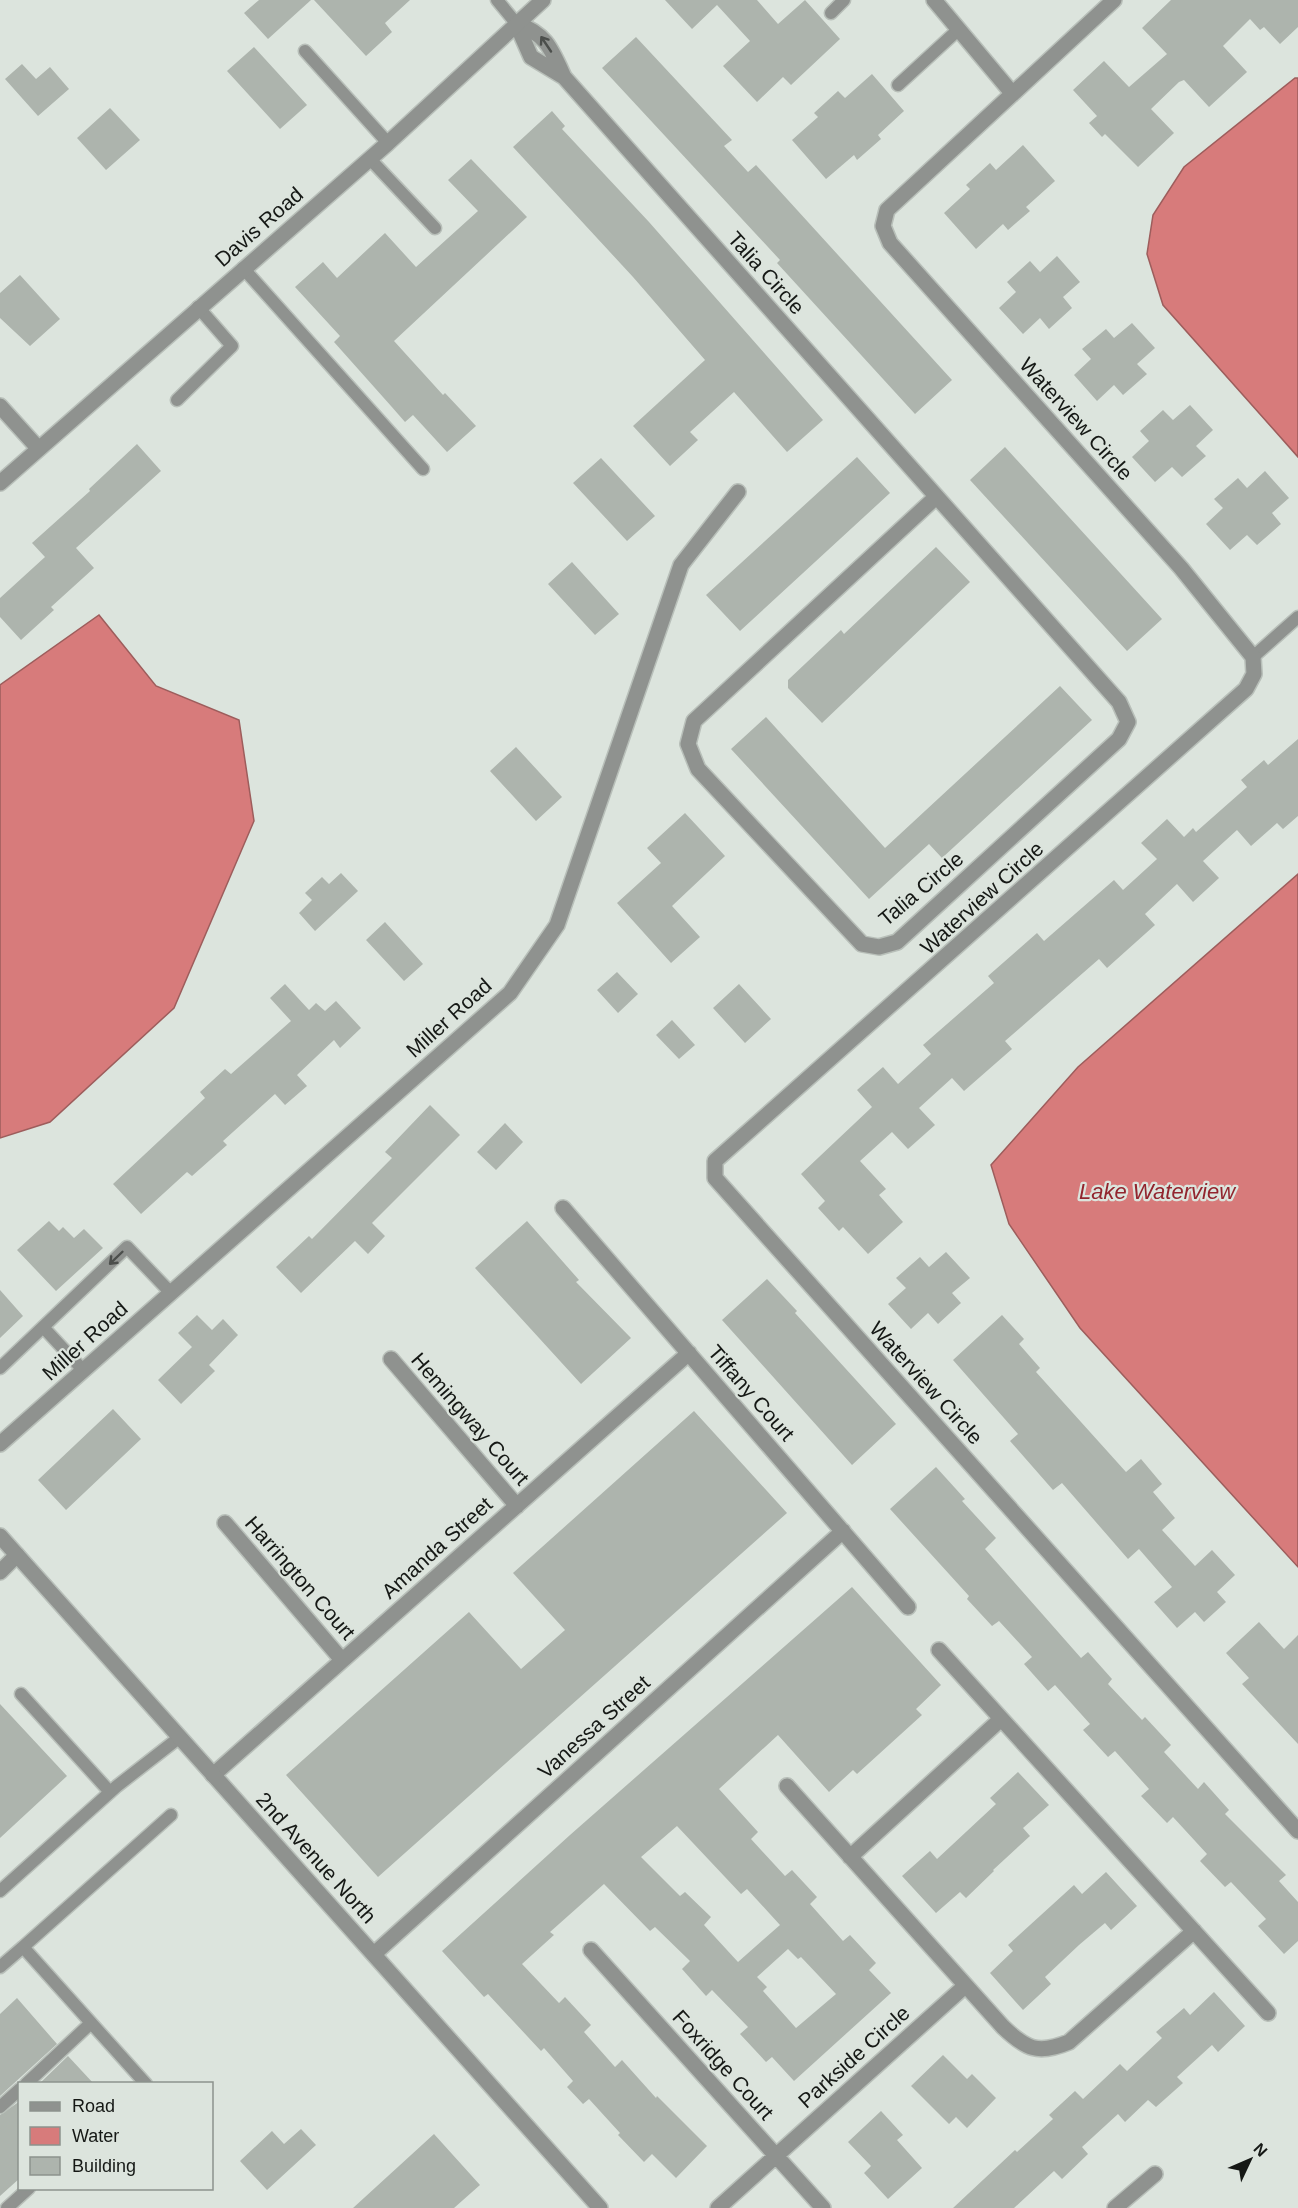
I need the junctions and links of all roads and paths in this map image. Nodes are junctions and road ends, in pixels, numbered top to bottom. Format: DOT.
graph roads {
  1 [pos="496,0"];
  2 [pos="543,0"];
  3 [pos="844,0"];
  4 [pos="934,0"];
  5 [pos="1114,0"];
  6 [pos="831,13"];
  7 [pos="516,23"];
  8 [pos="959,29"];
  9 [pos="306,51"];
  10 [pos="898,85"];
  11 [pos="1012,93"];
  12 [pos="388,143"];
  13 [pos="370,159"];
  14 [pos="435,228"];
  15 [pos="243,268"];
  16 [pos="198,308"];
  17 [pos="177,400"];
  18 [pos="0,406"];
  19 [pos="38,448"];
  20 [pos="423,469"];
  21 [pos="0,483"];
  22 [pos="738,492"];
  23 [pos="936,497"];
  24 [pos="1298,617"];
  25 [pos="1253,657"];
  26 [pos="562,1208"];
  27 [pos="171,1293"];
  28 [pos="44,1327"];
  29 [pos="689,1353"];
  30 [pos="391,1359"];
  31 [pos="0,1368"];
  32 [pos="83,1370"];
  33 [pos="0,1444"];
  34 [pos="517,1506"];
  35 [pos="225,1523"];
  36 [pos="843,1531"];
  37 [pos="0,1536"];
  38 [pos="17,1555"];
  39 [pos="0,1572"];
  40 [pos="909,1607"];
  41 [pos="939,1650"];
  42 [pos="342,1660"];
  43 [pos="21,1694"];
  44 [pos="1001,1719"];
  45 [pos="180,1737"];
  46 [pos="213,1775"];
  47 [pos="787,1786"];
  48 [pos="110,1792"];
  49 [pos="171,1815"];
  50 [pos="1298,1831"];
  51 [pos="850,1857"];
  52 [pos="0,1891"];
  53 [pos="1194,1931"];
  54 [pos="23,1947"];
  55 [pos="591,1950"];
  56 [pos="374,1954"];
  57 [pos="0,1967"];
  58 [pos="965,1986"];
  59 [pos="1268,2013"];
  60 [pos="91,2023"];
  61 [pos="28,2082"];
  62 [pos="144,2082"];
  63 [pos="18,2091"];
  64 [pos="0,2107"];
  65 [pos="776,2156"];
  66 [pos="1155,2174"];
  67 [pos="27,2190"];
  68 [pos="7,2208"];
  69 [pos="600,2208"];
  70 [pos="718,2208"];
  71 [pos="823,2208"];
  72 [pos="1115,2208"];
  1 -- 7 [label="lane"];
  2 -- 7 [label="street, Davis Road"];
  3 -- 6 [label="lane"];
  4 -- 8 [label="street"];
  5 -- 11 [label="street, Waterview Circle"];
  7 -- 12 [label="street, Davis Road"];
  7 -- 23 [label="street, Talia Circle"];
  8 -- 10 [label="lane"];
  8 -- 11 [label="street"];
  9 -- 12 [label="lane"];
  11 -- 25 [label="street, Waterview Circle"];
  12 -- 13 [label="street, Davis Road"];
  13 -- 14 [label="lane"];
  13 -- 15 [label="street, Davis Road"];
  15 -- 16 [label="street, Davis Road"];
  15 -- 20 [label="lane"];
  16 -- 17 [label="lane"];
  16 -- 19 [label="street, Davis Road"];
  18 -- 19 [label="street"];
  19 -- 21 [label="street, Davis Road"];
  22 -- 27 [label="street, Miller Road"];
  23 -- 23 [label="street, Talia Circle"];
  24 -- 25 [label="lane"];
  25 -- 50 [label="street, Waterview Circle"];
  26 -- 29 [label="street, Tiffany Court"];
  27 -- 28 [label="lane, one-way"];
  27 -- 32 [label="street, Miller Road"];
  28 -- 31 [label="lane"];
  28 -- 32 [label="lane"];
  29 -- 34 [label="street, Amanda Street"];
  29 -- 36 [label="street, Tiffany Court"];
  30 -- 34 [label="street, Hemingway Court"];
  32 -- 33 [label="street, Miller Road"];
  34 -- 42 [label="street, Amanda Street"];
  35 -- 42 [label="street, Harrington Court"];
  36 -- 40 [label="street, Tiffany Court"];
  36 -- 56 [label="street, Vanessa Street"];
  37 -- 38 [label="street, 2nd Avenue North"];
  38 -- 39 [label="street"];
  38 -- 45 [label="street, 2nd Avenue North"];
  41 -- 44 [label="street"];
  42 -- 46 [label="street, Amanda Street"];
  43 -- 48 [label="lane"];
  44 -- 51 [label="street"];
  44 -- 53 [label="street"];
  45 -- 46 [label="street, 2nd Avenue North"];
  45 -- 48 [label="lane"];
  46 -- 56 [label="street, 2nd Avenue North"];
  47 -- 51 [label="street"];
  48 -- 52 [label="lane"];
  49 -- 54 [label="lane"];
  51 -- 58 [label="street"];
  53 -- 58 [label="street"];
  53 -- 59 [label="street"];
  54 -- 57 [label="lane"];
  54 -- 60 [label="lane"];
  55 -- 65 [label="street, Foxridge Court"];
  56 -- 69 [label="street, 2nd Avenue North"];
  58 -- 65 [label="street, Parkside Circle"];
  60 -- 61 [label="lane"];
  60 -- 62 [label="lane"];
  63 -- 64 [label="lane"];
  65 -- 70 [label="street, Parkside Circle"];
  65 -- 71 [label="street, Foxridge Court"];
  66 -- 72 [label="street"];
  67 -- 68 [label="lane"];
}
